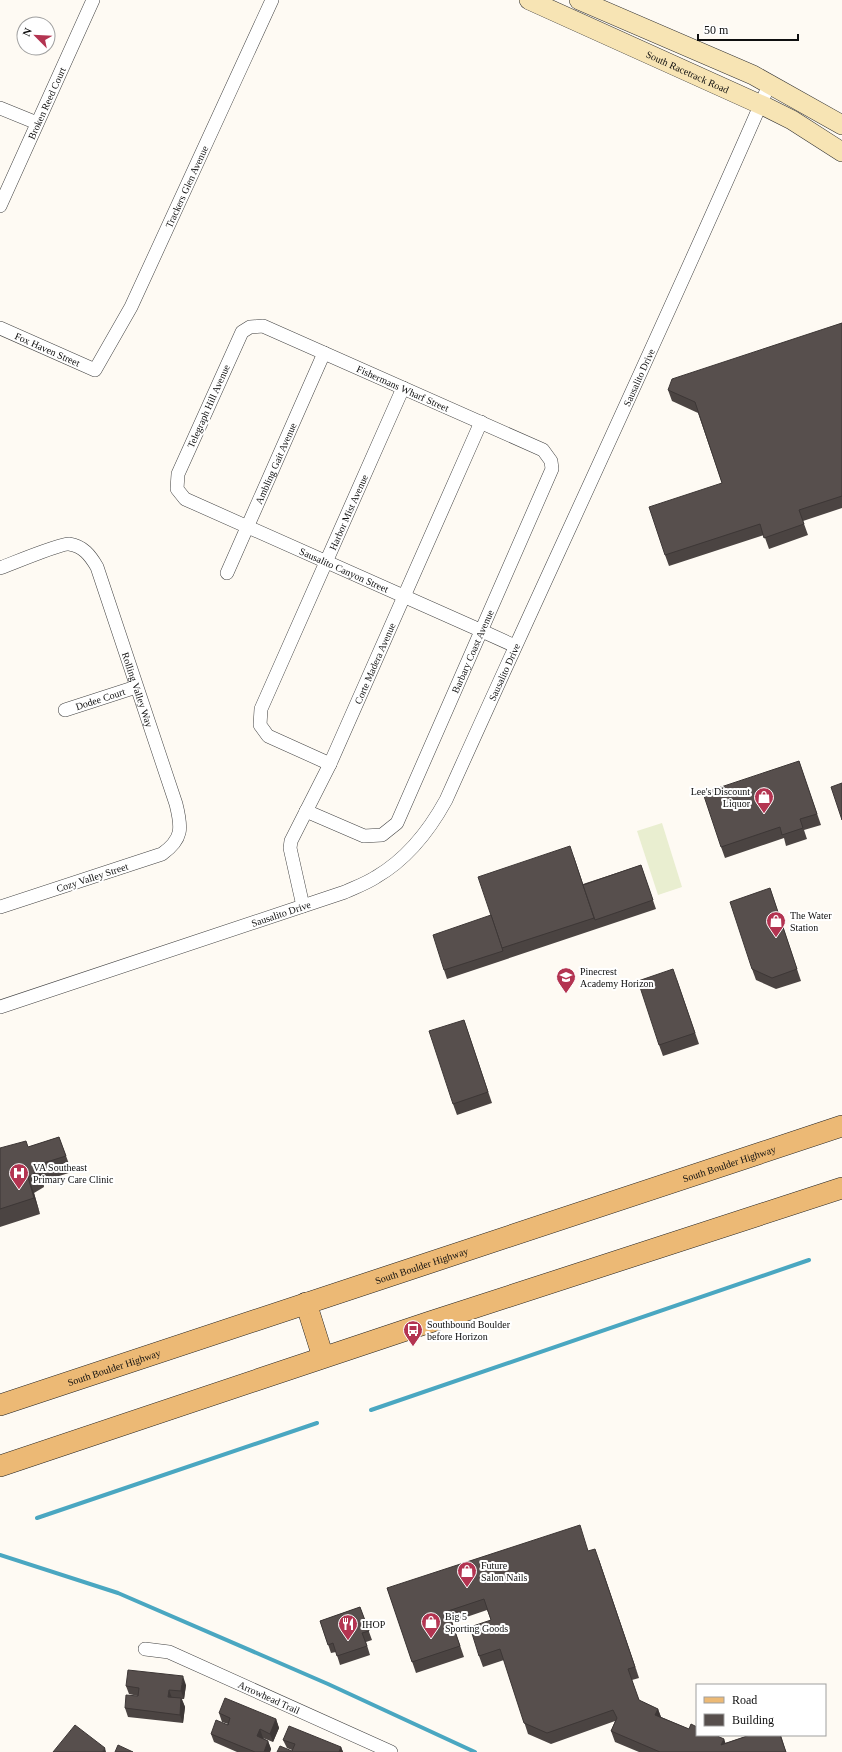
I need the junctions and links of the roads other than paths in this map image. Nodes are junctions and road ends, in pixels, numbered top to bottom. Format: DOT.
graph roads {
  1 [pos="93,0"];
  2 [pos="272,0"];
  3 [pos="579,0"];
  4 [pos="538,2"];
  5 [pos="769,85"];
  6 [pos="761,104"];
  7 [pos="0,108"];
  8 [pos="37,123"];
  9 [pos="842,125"];
  10 [pos="842,152"];
  11 [pos="0,206"];
  12 [pos="250,327"];
  13 [pos="0,328"];
  14 [pos="324,353"];
  15 [pos="95,370"];
  16 [pos="403,388"];
  17 [pos="481,422"];
  18 [pos="551,461"];
  19 [pos="177,490"];
  20 [pos="247,527"];
  21 [pos="326,562"];
  22 [pos="0,568"];
  23 [pos="227,573"];
  24 [pos="404,597"];
  25 [pos="482,631"];
  26 [pos="515,646"];
  27 [pos="136,687"];
  28 [pos="65,710"];
  29 [pos="330,764"];
  30 [pos="306,811"];
  31 [pos="178,838"];
  32 [pos="0,906"];
  33 [pos="303,906"];
  34 [pos="0,1007"];
  35 [pos="842,1126"];
  36 [pos="842,1188"];
  37 [pos="306,1303"];
  38 [pos="323,1357"];
  39 [pos="0,1405"];
  40 [pos="0,1466"];
  41 [pos="145,1649"];
  42 [pos="391,1752"];
  1 -- 8 [label="street, Broken Reed Court"];
  2 -- 15 [label="street, Trackers Glen Avenue"];
  3 -- 5 [label="main road"];
  4 -- 6 [label="main road, South Racetrack Road"];
  5 -- 6 [label="street, Sausalito Drive"];
  5 -- 9 [label="main road"];
  6 -- 10 [label="main road, South Racetrack Road"];
  6 -- 26 [label="street, Sausalito Drive"];
  7 -- 8 [label="street"];
  8 -- 11 [label="street, Broken Reed Court"];
  12 -- 14 [label="street, Fishermans Wharf Street"];
  12 -- 19 [label="street, Telegraph Hill Avenue"];
  13 -- 15 [label="street, Fox Haven Street"];
  14 -- 16 [label="street, Fishermans Wharf Street"];
  14 -- 20 [label="street, Ambling Gait Avenue"];
  16 -- 17 [label="street, Fishermans Wharf Street"];
  16 -- 21 [label="street, Harbor Mist Avenue"];
  17 -- 18 [label="street, Fishermans Wharf Street"];
  17 -- 24 [label="street, Corte Madera Avenue"];
  18 -- 25 [label="street, Barbary Coast Avenue"];
  19 -- 20 [label="street, Sausalito Canyon Street"];
  20 -- 21 [label="street, Sausalito Canyon Street"];
  20 -- 23 [label="street, Ambling Gait Avenue"];
  21 -- 24 [label="street, Sausalito Canyon Street"];
  21 -- 29 [label="street, Harbor Mist Avenue"];
  22 -- 27 [label="street, Rolling Valley Way"];
  24 -- 25 [label="street, Sausalito Canyon Street"];
  24 -- 29 [label="street, Corte Madera Avenue"];
  25 -- 26 [label="street, Sausalito Canyon Street"];
  25 -- 30 [label="street, Barbary Coast Avenue"];
  26 -- 33 [label="street, Sausalito Drive"];
  27 -- 28 [label="street, Dodee Court"];
  27 -- 31 [label="street, Rolling Valley Way"];
  29 -- 30 [label="street, Corte Madera Avenue"];
  30 -- 33 [label="street, Corte Madera Avenue"];
  31 -- 32 [label="street, Cozy Valley Street"];
  33 -- 34 [label="street, Sausalito Drive"];
  35 -- 37 [label="main road, South Boulder Highway"];
  36 -- 38 [label="main road"];
  37 -- 38 [label="main road"];
  37 -- 39 [label="main road, South Boulder Highway"];
  38 -- 40 [label="main road"];
  41 -- 42 [label="street, Arrowhead Trail"];
}
